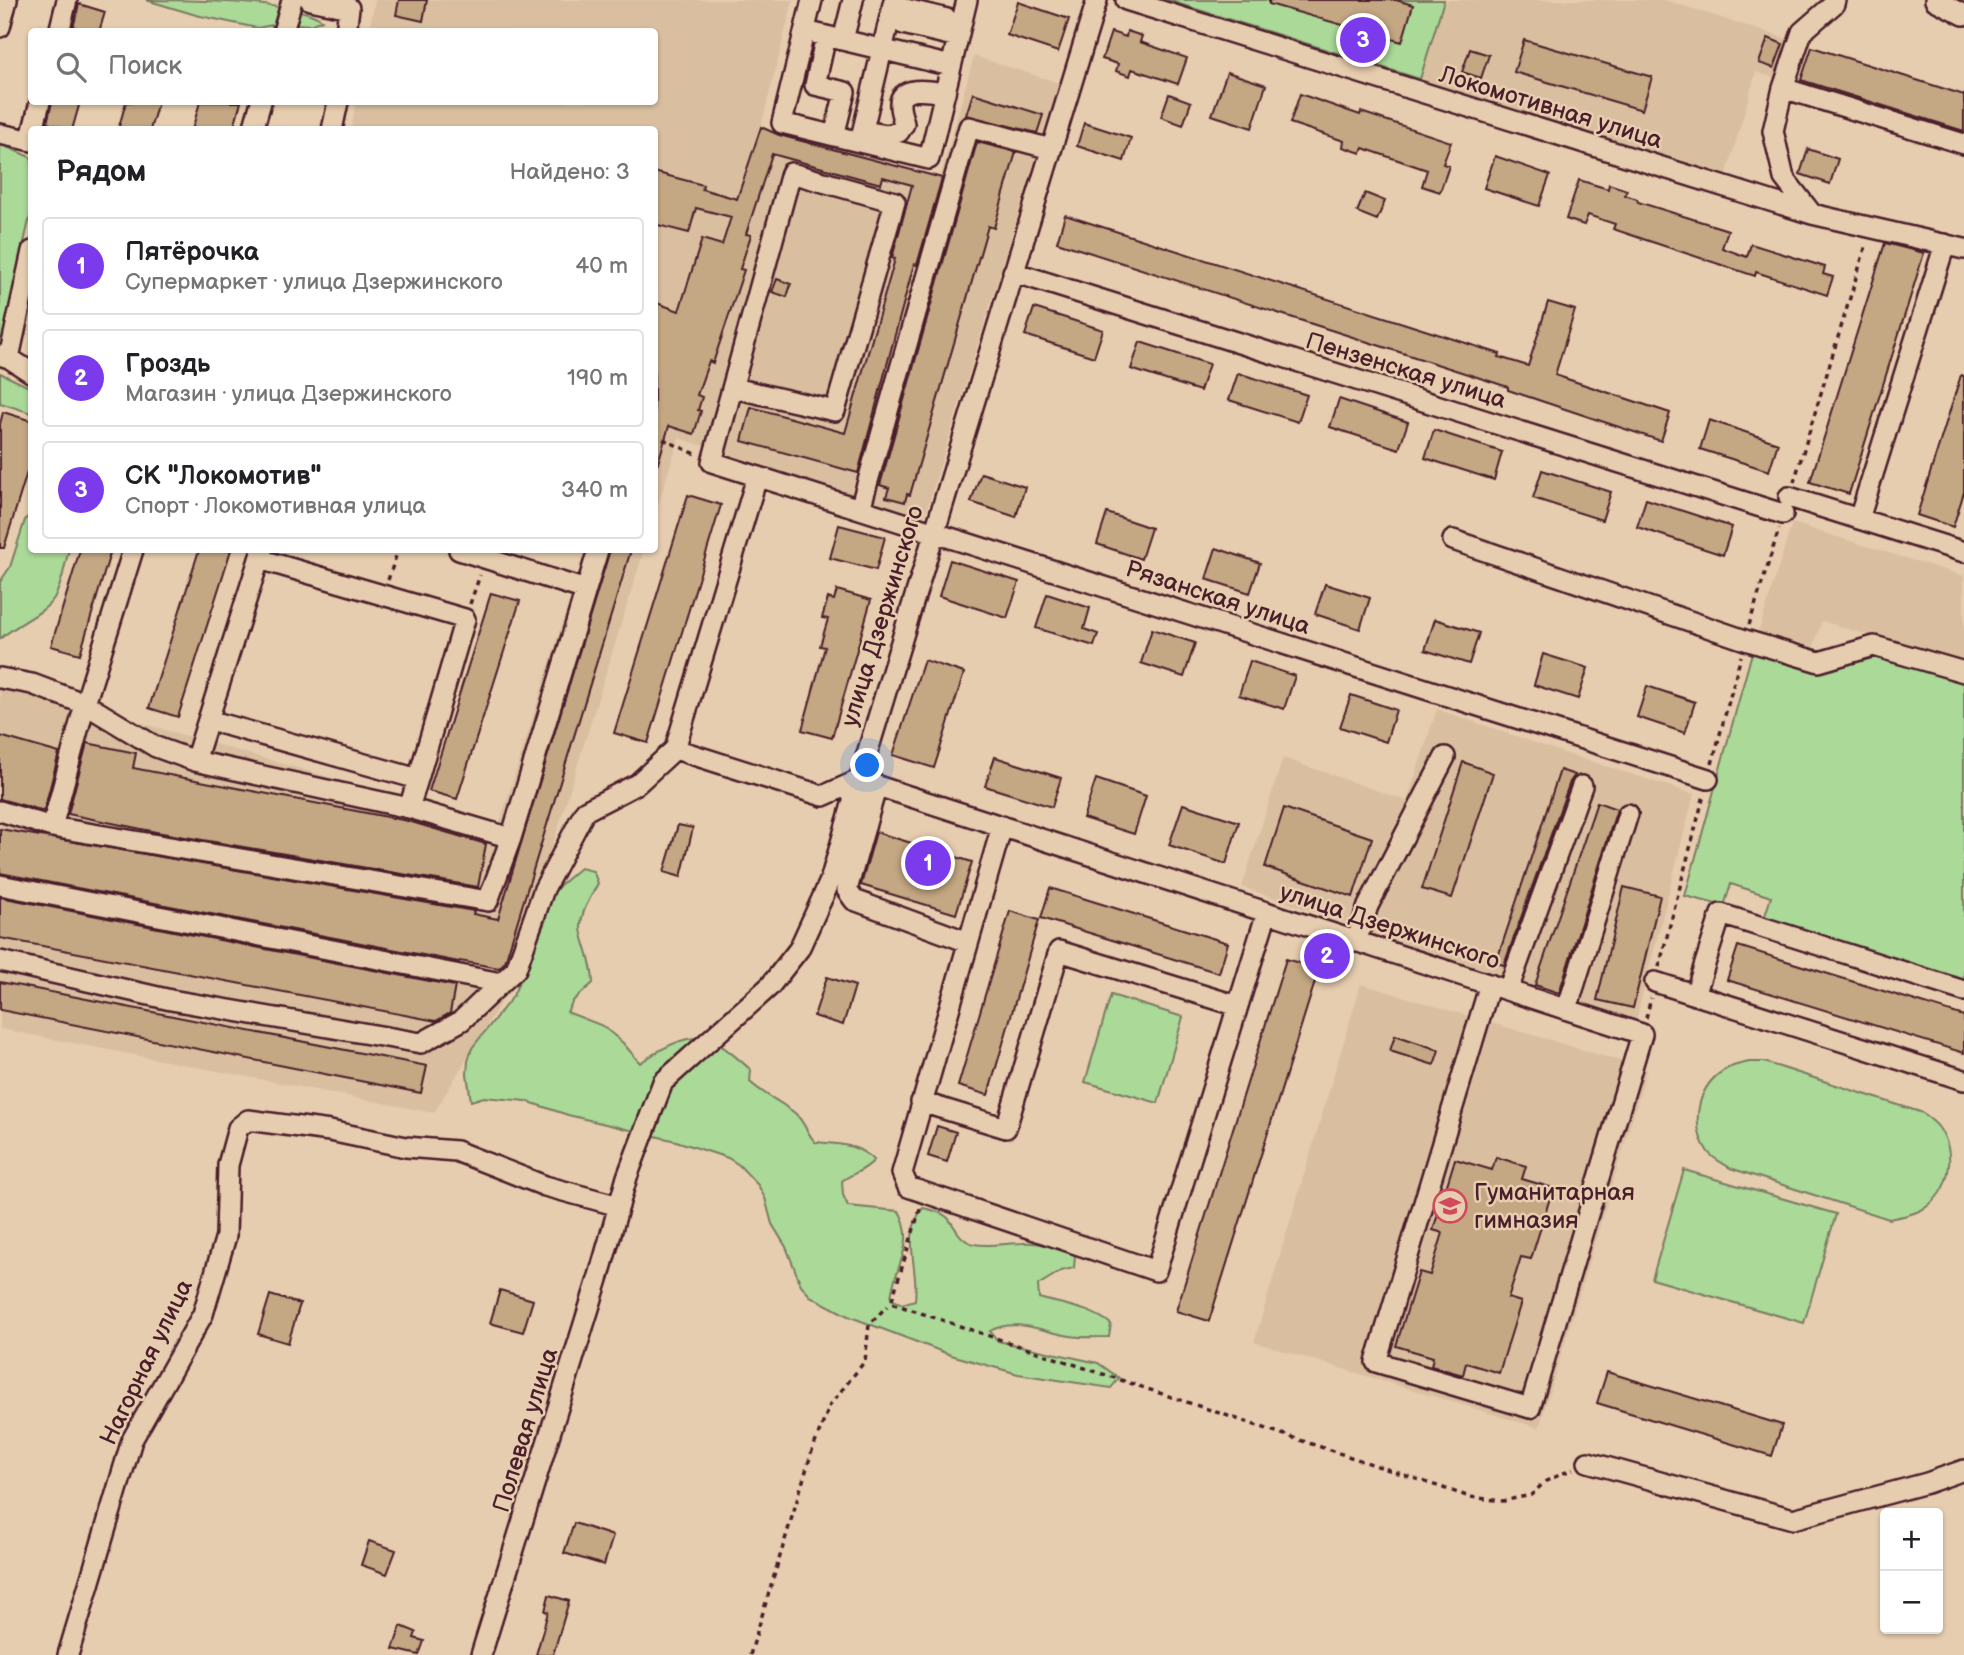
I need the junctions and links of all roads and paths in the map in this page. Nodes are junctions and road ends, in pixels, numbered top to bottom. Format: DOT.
graph roads {
  1 [pos="6,0"];
  2 [pos="67,0"];
  3 [pos="292,0"];
  4 [pos="310,0"];
  5 [pos="812,0"];
  6 [pos="853,0"];
  7 [pos="967,0"];
  8 [pos="1097,0"];
  9 [pos="1126,0"];
  10 [pos="1835,0"];
  11 [pos="1935,0"];
  12 [pos="893,3"];
  13 [pos="349,4"];
  14 [pos="1964,15"];
  15 [pos="926,21"];
  16 [pos="0,27"];
  17 [pos="60,28"];
  18 [pos="284,28"];
  19 [pos="346,28"];
  20 [pos="805,31"];
  21 [pos="958,37"];
  22 [pos="835,38"];
  23 [pos="882,49"];
  24 [pos="951,66"];
  25 [pos="1783,88"];
  26 [pos="945,93"];
  27 [pos="39,105"];
  28 [pos="260,105"];
  29 [pos="337,105"];
  30 [pos="34,126"];
  31 [pos="254,126"];
  32 [pos="333,126"];
  33 [pos="0,134"];
  34 [pos="28,136"];
  35 [pos="834,136"];
  36 [pos="861,136"];
  37 [pos="1964,144"];
  38 [pos="1051,149"];
  39 [pos="1812,214"];
  40 [pos="1871,227"];
  41 [pos="1954,246"];
  42 [pos="28,266"];
  43 [pos="1013,272"];
  44 [pos="4,356"];
  45 [pos="28,371"];
  46 [pos="734,388"];
  47 [pos="658,437"];
  48 [pos="712,462"];
  49 [pos="758,477"];
  50 [pos="1786,506"];
  51 [pos="860,509"];
  52 [pos="1859,519"];
  53 [pos="933,532"];
  54 [pos="1453,540"];
  55 [pos="1964,552"];
  56 [pos="133,553"];
  57 [pos="397,553"];
  58 [pos="469,553"];
  59 [pos="597,553"];
  60 [pos="260,554"];
  61 [pos="485,558"];
  62 [pos="586,590"];
  63 [pos="384,596"];
  64 [pos="465,619"];
  65 [pos="1745,640"];
  66 [pos="1964,672"];
  67 [pos="0,678"];
  68 [pos="85,704"];
  69 [pos="208,720"];
  70 [pos="675,749"];
  71 [pos="1446,757"];
  72 [pos="195,761"];
  73 [pos="418,779"];
  74 [pos="1708,779"];
  75 [pos="868,783"];
  76 [pos="1582,786"];
  77 [pos="409,808"];
  78 [pos="0,811"];
  79 [pos="1628,814"];
  80 [pos="1002,826"];
  81 [pos="52,827"];
  82 [pos="511,838"];
  83 [pos="0,885"];
  84 [pos="1267,912"];
  85 [pos="968,942"];
  86 [pos="1356,942"];
  87 [pos="0,961"];
  88 [pos="1655,982"];
  89 [pos="501,983"];
  90 [pos="1499,987"];
  91 [pos="1964,991"];
  92 [pos="1695,995"];
  93 [pos="1238,1006"];
  94 [pos="1567,1009"];
  95 [pos="1642,1034"];
  96 [pos="1964,1080"];
  97 [pos="921,1102"];
  98 [pos="926,1193"];
  99 [pos="617,1212"];
  100 [pos="887,1306"];
  101 [pos="1588,1462"];
  102 [pos="1964,1470"];
  103 [pos="68,1655"];
  104 [pos="481,1655"];
  105 [pos="750,1655"];
  1 -- 16 [label="street"];
  2 -- 17 [label="street"];
  3 -- 18 [label="street"];
  4 -- 13 [label="street"];
  5 -- 20 [label="street"];
  6 -- 22 [label="street"];
  7 -- 21 [label="street"];
  8 -- 38 [label="street, улица Дзержинского"];
  9 -- 39 [label="street, Локомотивная улица"];
  10 -- 25 [label="street"];
  11 -- 14 [label="street"];
  12 -- 15 [label="street"];
  12 -- 23 [label="street"];
  13 -- 19 [label="street"];
  15 -- 21 [label="street"];
  20 -- 22 [label="street"];
  20 -- 35 [label="street"];
  21 -- 24 [label="street"];
  22 -- 23 [label="street"];
  22 -- 35 [label="street"];
  23 -- 24 [label="street"];
  23 -- 36 [label="street"];
  24 -- 26 [label="street"];
  25 -- 37 [label="street"];
  25 -- 39 [label="street"];
  26 -- 36 [label="street"];
  26 -- 36 [label="street"];
  27 -- 30 [label="street"];
  28 -- 31 [label="street"];
  29 -- 32 [label="street"];
  33 -- 34 [label="street"];
  35 -- 36 [label="street"];
  38 -- 43 [label="street, улица Дзержинского"];
  38 -- 51 [label="street"];
  39 -- 40 [label="street, Локомотивная улица"];
  40 -- 41 [label="street, Локомотивная улица"];
  40 -- 50 [label="path"];
  41 -- 52 [label="street"];
  42 -- 44 [label="street"];
  43 -- 50 [label="street, Пензенская улица"];
  43 -- 53 [label="street, улица Дзержинского"];
  44 -- 45 [label="street"];
  46 -- 46 [label="street"];
  46 -- 48 [label="street"];
  47 -- 48 [label="path"];
  48 -- 49 [label="street, Рязанская улица"];
  49 -- 51 [label="street, Рязанская улица"];
  49 -- 70 [label="street"];
  50 -- 52 [label="street, Пензенская улица"];
  50 -- 65 [label="path"];
  51 -- 53 [label="street, Рязанская улица"];
  52 -- 55 [label="street, Пензенская улица"];
  53 -- 74 [label="street, Рязанская улица"];
  53 -- 75 [label="street, улица Дзержинского"];
  54 -- 65 [label="street"];
  56 -- 68 [label="street"];
  57 -- 63 [label="path"];
  58 -- 61 [label="street"];
  59 -- 62 [label="street"];
  60 -- 63 [label="street"];
  60 -- 69 [label="street"];
  61 -- 62 [label="street"];
  61 -- 64 [label="path"];
  62 -- 82 [label="street"];
  63 -- 64 [label="street"];
  64 -- 73 [label="street"];
  65 -- 66 [label="street"];
  65 -- 74 [label="path"];
  67 -- 68 [label="street"];
  68 -- 72 [label="street"];
  68 -- 81 [label="street"];
  69 -- 72 [label="street"];
  69 -- 73 [label="street"];
  70 -- 75 [label="street"];
  70 -- 89 [label="street"];
  71 -- 86 [label="street"];
  72 -- 77 [label="street"];
  73 -- 77 [label="street"];
  74 -- 88 [label="path"];
  75 -- 80 [label="street, улица Дзержинского"];
  75 -- 85 [label="street"];
  75 -- 99 [label="street, Полевая улица"];
  76 -- 90 [label="street"];
  77 -- 82 [label="street"];
  78 -- 81 [label="street"];
  79 -- 94 [label="street"];
  80 -- 84 [label="street, улица Дзержинского"];
  80 -- 85 [label="street"];
  81 -- 82 [label="street"];
  83 -- 89 [label="street"];
  84 -- 86 [label="street, улица Дзержинского"];
  84 -- 93 [label="street"];
  85 -- 97 [label="street"];
  86 -- 90 [label="street, улица Дзержинского"];
  87 -- 89 [label="street"];
  88 -- 92 [label="street"];
  88 -- 95 [label="path"];
  90 -- 94 [label="street, улица Дзержинского"];
  90 -- 95 [label="street"];
  91 -- 92 [label="street"];
  92 -- 96 [label="street"];
  93 -- 97 [label="street"];
  93 -- 98 [label="street"];
  94 -- 95 [label="street, улица Дзержинского"];
  97 -- 98 [label="street"];
  98 -- 101 [label="path"];
  99 -- 103 [label="street, Нагорная улица"];
  99 -- 104 [label="street, Полевая улица"];
  100 -- 105 [label="path"];
  101 -- 102 [label="street"];
}
